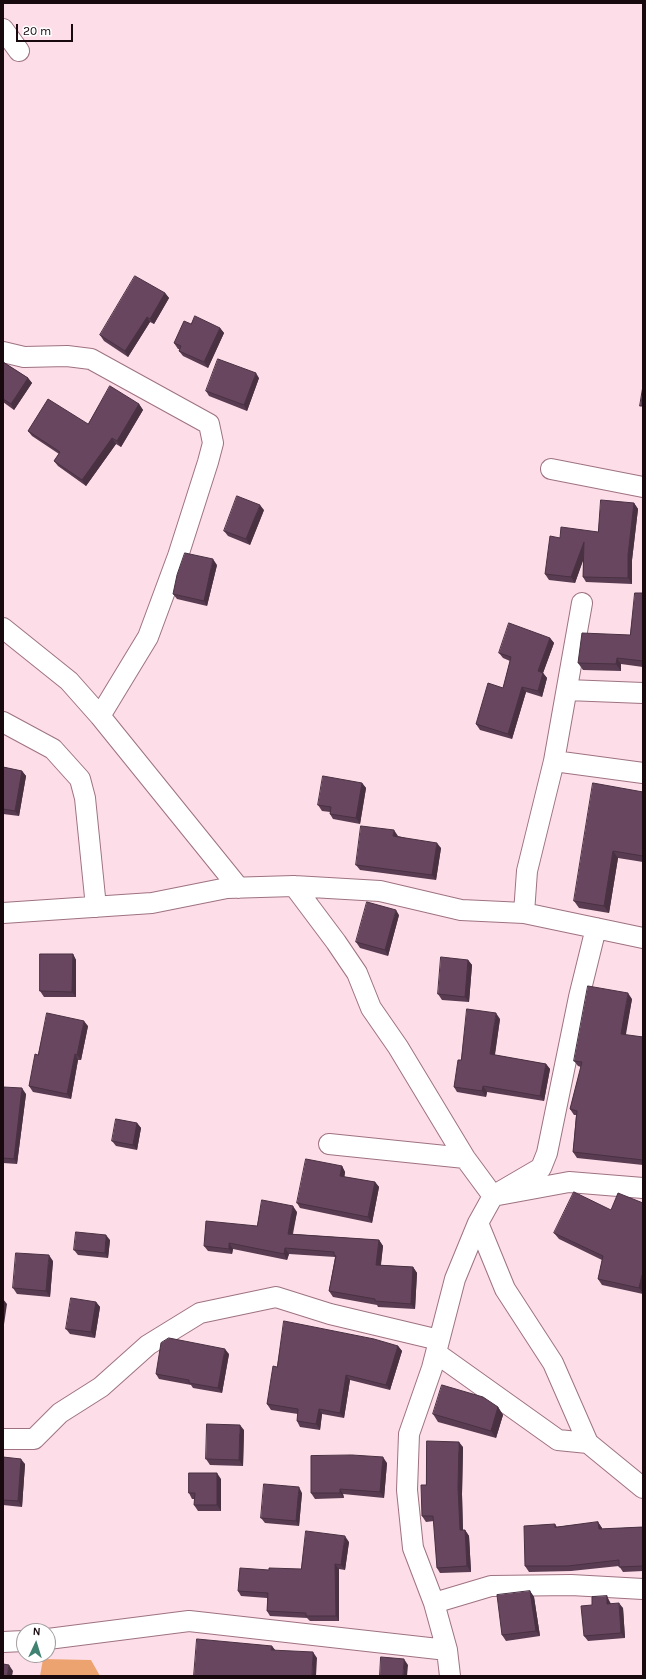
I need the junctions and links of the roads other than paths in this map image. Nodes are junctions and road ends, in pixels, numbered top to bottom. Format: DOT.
graph roads {
  1 [pos="3,29"];
  2 [pos="19,51"];
  3 [pos="3,352"];
  4 [pos="551,469"];
  5 [pos="643,487"];
  6 [pos="582,604"];
  7 [pos="3,628"];
  8 [pos="567,690"];
  9 [pos="643,693"];
  10 [pos="100,716"];
  11 [pos="3,722"];
  12 [pos="554,761"];
  13 [pos="643,774"];
  14 [pos="294,886"];
  15 [pos="239,888"];
  16 [pos="96,907"];
  17 [pos="3,913"];
  18 [pos="524,913"];
  19 [pos="596,928"];
  20 [pos="643,938"];
  21 [pos="329,1144"];
  22 [pos="465,1158"];
  23 [pos="643,1188"];
  24 [pos="493,1196"];
  25 [pos="478,1223"];
  26 [pos="438,1347"];
  27 [pos="3,1439"];
  28 [pos="588,1443"];
  29 [pos="643,1488"];
  30 [pos="643,1589"];
  31 [pos="434,1603"];
  32 [pos="56,1638"];
  33 [pos="16,1641"];
  34 [pos="3,1642"];
  35 [pos="447,1650"];
  36 [pos="450,1676"];
  1 -- 2 [label="street"];
  3 -- 10 [label="street"];
  4 -- 5 [label="street"];
  6 -- 8 [label="street"];
  7 -- 10 [label="street"];
  8 -- 9 [label="street"];
  8 -- 12 [label="street"];
  10 -- 15 [label="street"];
  11 -- 16 [label="street"];
  12 -- 13 [label="street"];
  12 -- 18 [label="street"];
  14 -- 15 [label="street"];
  14 -- 18 [label="street"];
  14 -- 22 [label="street"];
  15 -- 16 [label="street"];
  16 -- 17 [label="street"];
  18 -- 19 [label="street"];
  19 -- 20 [label="street"];
  19 -- 24 [label="street"];
  21 -- 22 [label="street"];
  22 -- 24 [label="street"];
  23 -- 24 [label="street"];
  24 -- 25 [label="street"];
  25 -- 26 [label="street"];
  25 -- 28 [label="street"];
  26 -- 27 [label="street"];
  26 -- 28 [label="street"];
  26 -- 31 [label="street"];
  28 -- 29 [label="street"];
  30 -- 31 [label="street"];
  31 -- 35 [label="street"];
  32 -- 35 [label="street"];
  33 -- 34 [label="street"];
  35 -- 36 [label="street"];
}
